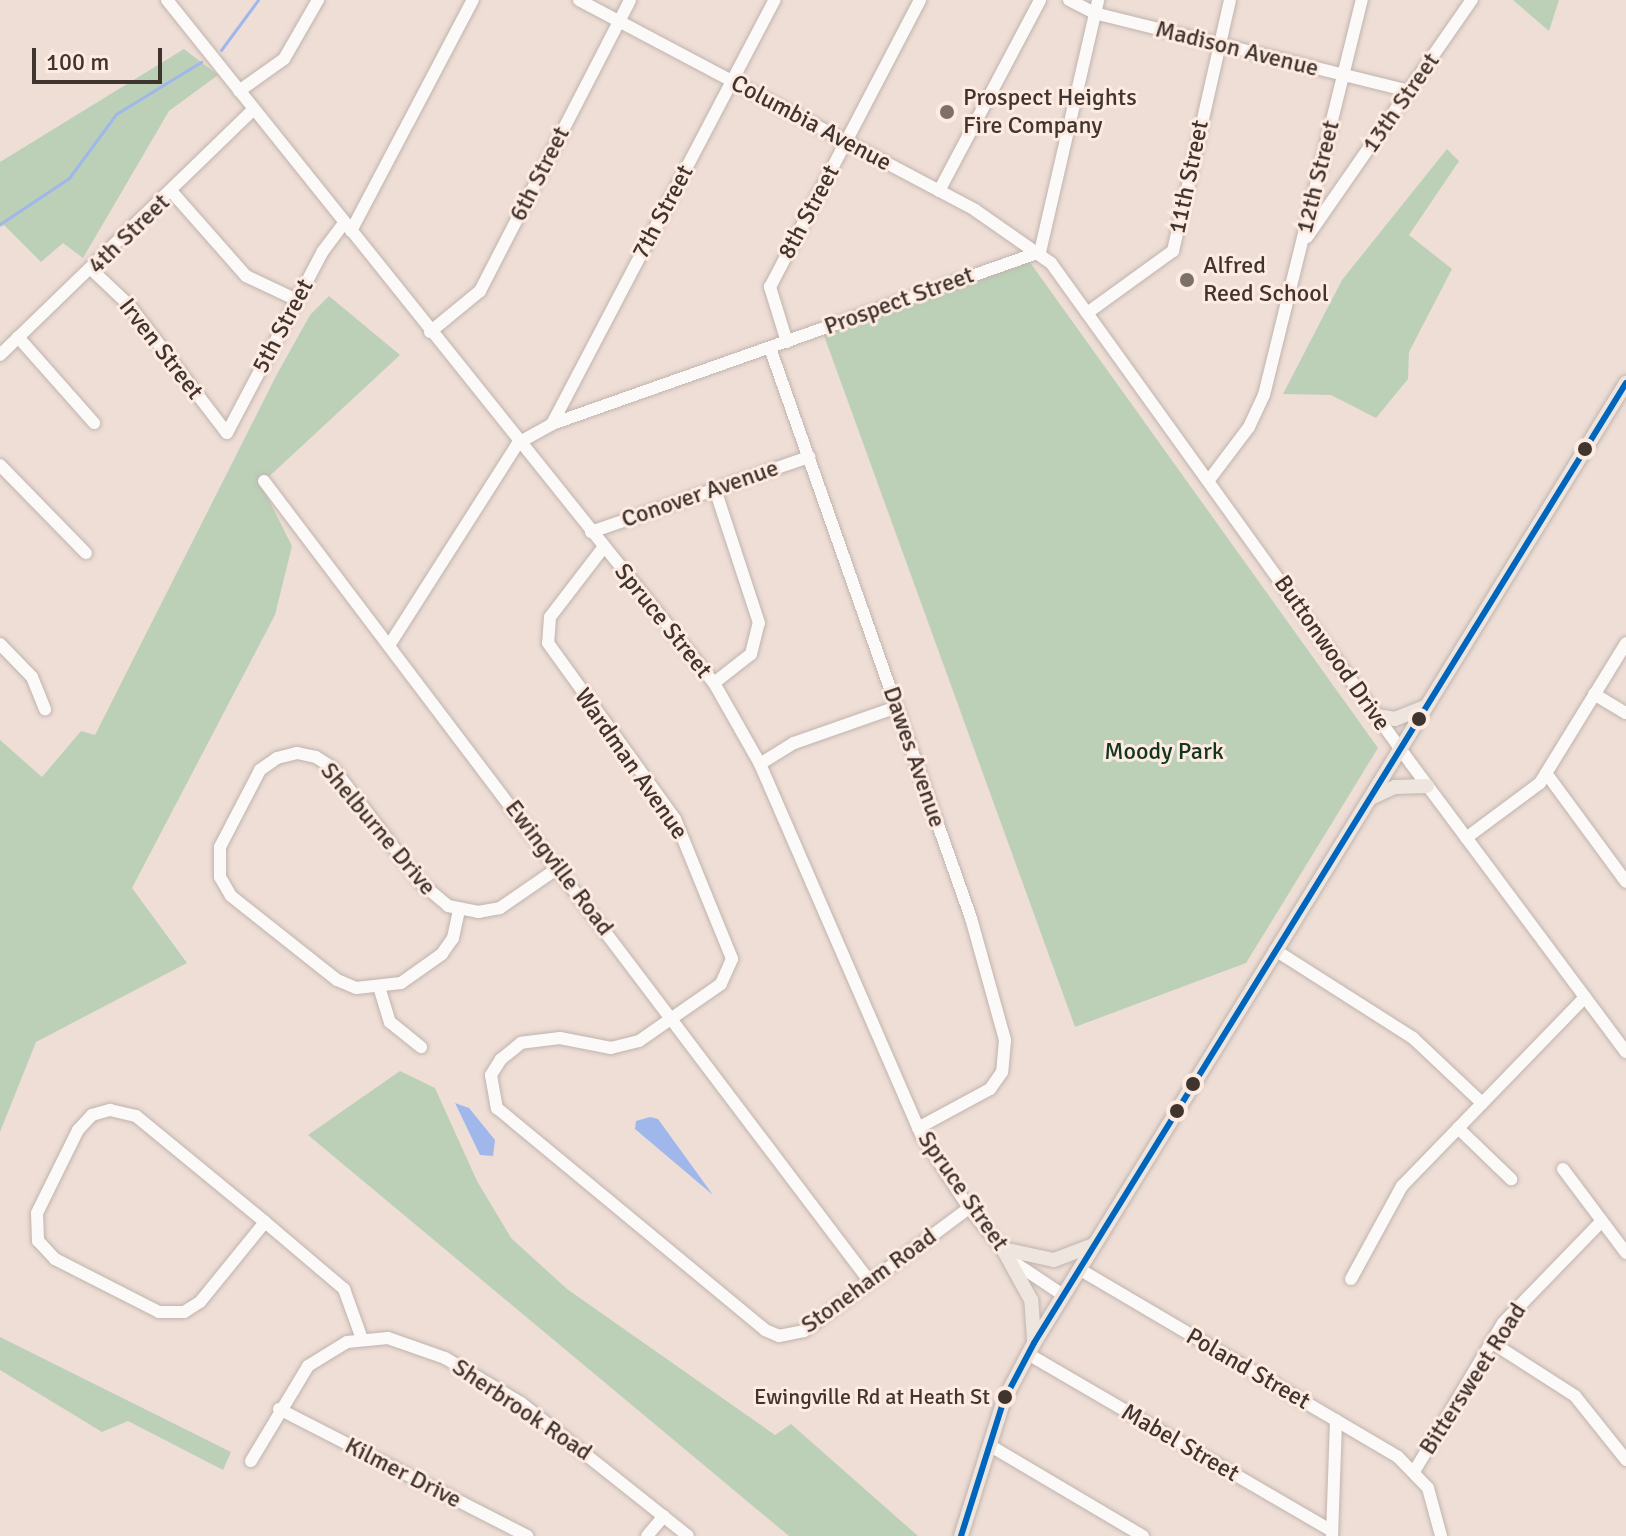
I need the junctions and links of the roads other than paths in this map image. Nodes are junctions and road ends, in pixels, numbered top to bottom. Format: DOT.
graph roads {
  1 [pos="167,0"];
  2 [pos="318,0"];
  3 [pos="473,0"];
  4 [pos="579,0"];
  5 [pos="630,0"];
  6 [pos="775,0"];
  7 [pos="920,0"];
  8 [pos="1040,0"];
  9 [pos="1069,0"];
  10 [pos="1098,0"];
  11 [pos="1230,0"];
  12 [pos="1362,0"];
  13 [pos="1472,0"];
  14 [pos="1094,13"];
  15 [pos="619,21"];
  16 [pos="1218,45"];
  17 [pos="1343,75"];
  18 [pos="732,81"];
  19 [pos="239,91"];
  20 [pos="1409,91"];
  21 [pos="253,110"];
  22 [pos="846,142"];
  23 [pos="939,191"];
  24 [pos="172,192"];
  25 [pos="347,227"];
  26 [pos="1301,245"];
  27 [pos="1040,252"];
  28 [pos="92,270"];
  29 [pos="297,300"];
  30 [pos="1087,313"];
  31 [pos="430,332"];
  32 [pos="18,337"];
  33 [pos="787,342"];
  34 [pos="770,348"];
  35 [pos="0,355"];
  36 [pos="1626,383"];
  37 [pos="94,423"];
  38 [pos="552,424"];
  39 [pos="227,433"];
  40 [pos="518,443"];
  41 [pos="809,457"];
  42 [pos="0,465"];
  43 [pos="1209,480"];
  44 [pos="264,481"];
  45 [pos="715,489"];
  46 [pos="591,532"];
  47 [pos="603,548"];
  48 [pos="86,553"];
  49 [pos="1626,643"];
  50 [pos="0,644"];
  51 [pos="390,644"];
  52 [pos="714,683"];
  53 [pos="1594,694"];
  54 [pos="1428,705"];
  55 [pos="897,707"];
  56 [pos="45,710"];
  57 [pos="1626,713"];
  58 [pos="1378,716"];
  59 [pos="1400,750"];
  60 [pos="760,764"];
  61 [pos="1546,773"];
  62 [pos="1427,786"];
  63 [pos="1370,798"];
  64 [pos="1466,838"];
  65 [pos="558,868"];
  66 [pos="1626,882"];
  67 [pos="459,910"];
  68 [pos="1275,950"];
  69 [pos="380,990"];
  70 [pos="1585,997"];
  71 [pos="672,1018"];
  72 [pos="421,1047"];
  73 [pos="1626,1052"];
  74 [pos="1482,1103"];
  75 [pos="918,1128"];
  76 [pos="1458,1128"];
  77 [pos="1563,1169"];
  78 [pos="1511,1179"];
  79 [pos="969,1208"];
  80 [pos="1602,1221"];
  81 [pos="265,1222"];
  82 [pos="1095,1243"];
  83 [pos="1003,1249"];
  84 [pos="1626,1253"];
  85 [pos="1079,1269"];
  86 [pos="1351,1279"];
  87 [pos="870,1282"];
  88 [pos="1063,1295"];
  89 [pos="729,1299"];
  90 [pos="362,1339"];
  91 [pos="1491,1342"];
  92 [pos="1031,1348"];
  93 [pos="279,1409"];
  94 [pos="1336,1420"];
  95 [pos="989,1445"];
  96 [pos="1626,1460"];
  97 [pos="251,1461"];
  98 [pos="1415,1470"];
  99 [pos="664,1516"];
  100 [pos="1332,1534"];
  101 [pos="527,1536"];
  102 [pos="647,1536"];
  103 [pos="688,1536"];
  104 [pos="961,1536"];
  105 [pos="1143,1536"];
  106 [pos="1441,1536"];
  1 -- 19 [label="street, Spruce Street"];
  2 -- 19 [label="street"];
  3 -- 25 [label="street, 5th Street"];
  4 -- 15 [label="street, Columbia Avenue"];
  5 -- 15 [label="street, 6th Street"];
  6 -- 18 [label="street, 7th Street"];
  7 -- 22 [label="street, 8th Street"];
  8 -- 23 [label="street"];
  9 -- 14 [label="street, Madison Avenue"];
  10 -- 14 [label="street"];
  11 -- 16 [label="street, 11th Street"];
  12 -- 17 [label="street, 12th Street"];
  13 -- 20 [label="street, 13th Street"];
  14 -- 16 [label="street, Madison Avenue"];
  14 -- 27 [label="street"];
  15 -- 18 [label="street, Columbia Avenue"];
  15 -- 31 [label="street, 6th Street"];
  16 -- 17 [label="street, Madison Avenue"];
  16 -- 30 [label="street, 11th Street"];
  17 -- 20 [label="street, Madison Avenue"];
  17 -- 26 [label="street, 12th Street"];
  18 -- 22 [label="street, Columbia Avenue"];
  18 -- 38 [label="street, 7th Street"];
  19 -- 21 [label="street, Spruce Street"];
  20 -- 26 [label="street, 13th Street"];
  21 -- 24 [label="street, 4th Street"];
  21 -- 25 [label="street, Spruce Street"];
  22 -- 23 [label="street, Columbia Avenue"];
  22 -- 33 [label="street, 8th Street"];
  23 -- 27 [label="street, Columbia Avenue"];
  24 -- 28 [label="street, 4th Street"];
  24 -- 29 [label="street"];
  25 -- 29 [label="street, 5th Street"];
  25 -- 31 [label="street, Spruce Street"];
  26 -- 43 [label="street, 12th Street"];
  27 -- 30 [label="street, Buttonwood Drive"];
  27 -- 33 [label="street, Prospect Street"];
  28 -- 32 [label="street, 4th Street"];
  28 -- 39 [label="street, Irven Street"];
  29 -- 39 [label="street, 5th Street"];
  30 -- 43 [label="street, Buttonwood Drive"];
  31 -- 40 [label="street, Spruce Street"];
  32 -- 35 [label="street, 4th Street"];
  32 -- 37 [label="street"];
  33 -- 34 [label="street, Prospect Street"];
  34 -- 38 [label="street, Prospect Street"];
  34 -- 41 [label="street, Dawes Avenue"];
  36 -- 54 [label="main road"];
  38 -- 40 [label="street, Prospect Street"];
  40 -- 46 [label="street, Spruce Street"];
  40 -- 51 [label="street"];
  41 -- 45 [label="street, Conover Avenue"];
  41 -- 55 [label="street, Dawes Avenue"];
  42 -- 48 [label="street"];
  43 -- 58 [label="street, Buttonwood Drive"];
  44 -- 51 [label="street"];
  45 -- 46 [label="street, Conover Avenue"];
  45 -- 52 [label="street"];
  46 -- 47 [label="street, Spruce Street"];
  47 -- 52 [label="street, Spruce Street"];
  47 -- 71 [label="street, Wardman Avenue"];
  49 -- 53 [label="street"];
  50 -- 56 [label="street"];
  51 -- 65 [label="street, Ewingville Road"];
  52 -- 60 [label="street, Spruce Street"];
  53 -- 57 [label="street"];
  53 -- 61 [label="street"];
  54 -- 58 [label="main road"];
  54 -- 59 [label="main road"];
  55 -- 60 [label="street"];
  55 -- 75 [label="street, Dawes Avenue"];
  58 -- 59 [label="street, Buttonwood Drive"];
  59 -- 62 [label="street, Buttonwood Drive"];
  59 -- 63 [label="main road"];
  60 -- 75 [label="street, Spruce Street"];
  61 -- 64 [label="street"];
  61 -- 66 [label="street"];
  62 -- 63 [label="main road"];
  62 -- 64 [label="street, Buttonwood Drive"];
  63 -- 68 [label="main road"];
  64 -- 70 [label="street, Buttonwood Drive"];
  65 -- 67 [label="street, Shelburne Drive"];
  65 -- 71 [label="street, Ewingville Road"];
  67 -- 69 [label="street, Shelburne Drive"];
  67 -- 69 [label="street, Shelburne Drive"];
  68 -- 74 [label="street"];
  68 -- 82 [label="main road"];
  69 -- 72 [label="street"];
  70 -- 73 [label="street, Buttonwood Drive"];
  70 -- 74 [label="street"];
  71 -- 87 [label="street, Ewingville Road"];
  71 -- 89 [label="street, Wardman Avenue"];
  74 -- 76 [label="street"];
  75 -- 79 [label="street, Spruce Street"];
  76 -- 78 [label="street"];
  76 -- 86 [label="street"];
  77 -- 80 [label="street"];
  79 -- 83 [label="street, Spruce Street"];
  79 -- 87 [label="street, Stoneham Road"];
  80 -- 84 [label="street"];
  80 -- 91 [label="street, Bittersweet Road"];
  81 -- 81 [label="street"];
  81 -- 90 [label="street"];
  82 -- 83 [label="main road"];
  82 -- 85 [label="main road"];
  83 -- 88 [label="street, Spruce Street"];
  83 -- 92 [label="main road"];
  85 -- 88 [label="main road"];
  85 -- 94 [label="street, Poland Street"];
  87 -- 89 [label="street, Stoneham Road"];
  88 -- 92 [label="main road"];
  90 -- 93 [label="street, Sherbrook Road"];
  90 -- 99 [label="street, Sherbrook Road"];
  91 -- 96 [label="street"];
  91 -- 98 [label="street, Bittersweet Road"];
  92 -- 95 [label="main road"];
  92 -- 100 [label="street, Mabel Street"];
  93 -- 97 [label="street, Sherbrook Road"];
  93 -- 101 [label="street, Kilmer Drive"];
  94 -- 98 [label="street, Poland Street"];
  94 -- 100 [label="street"];
  95 -- 104 [label="main road"];
  95 -- 105 [label="street"];
  98 -- 106 [label="street"];
  99 -- 102 [label="street"];
  99 -- 103 [label="street, Sherbrook Road"];
}
